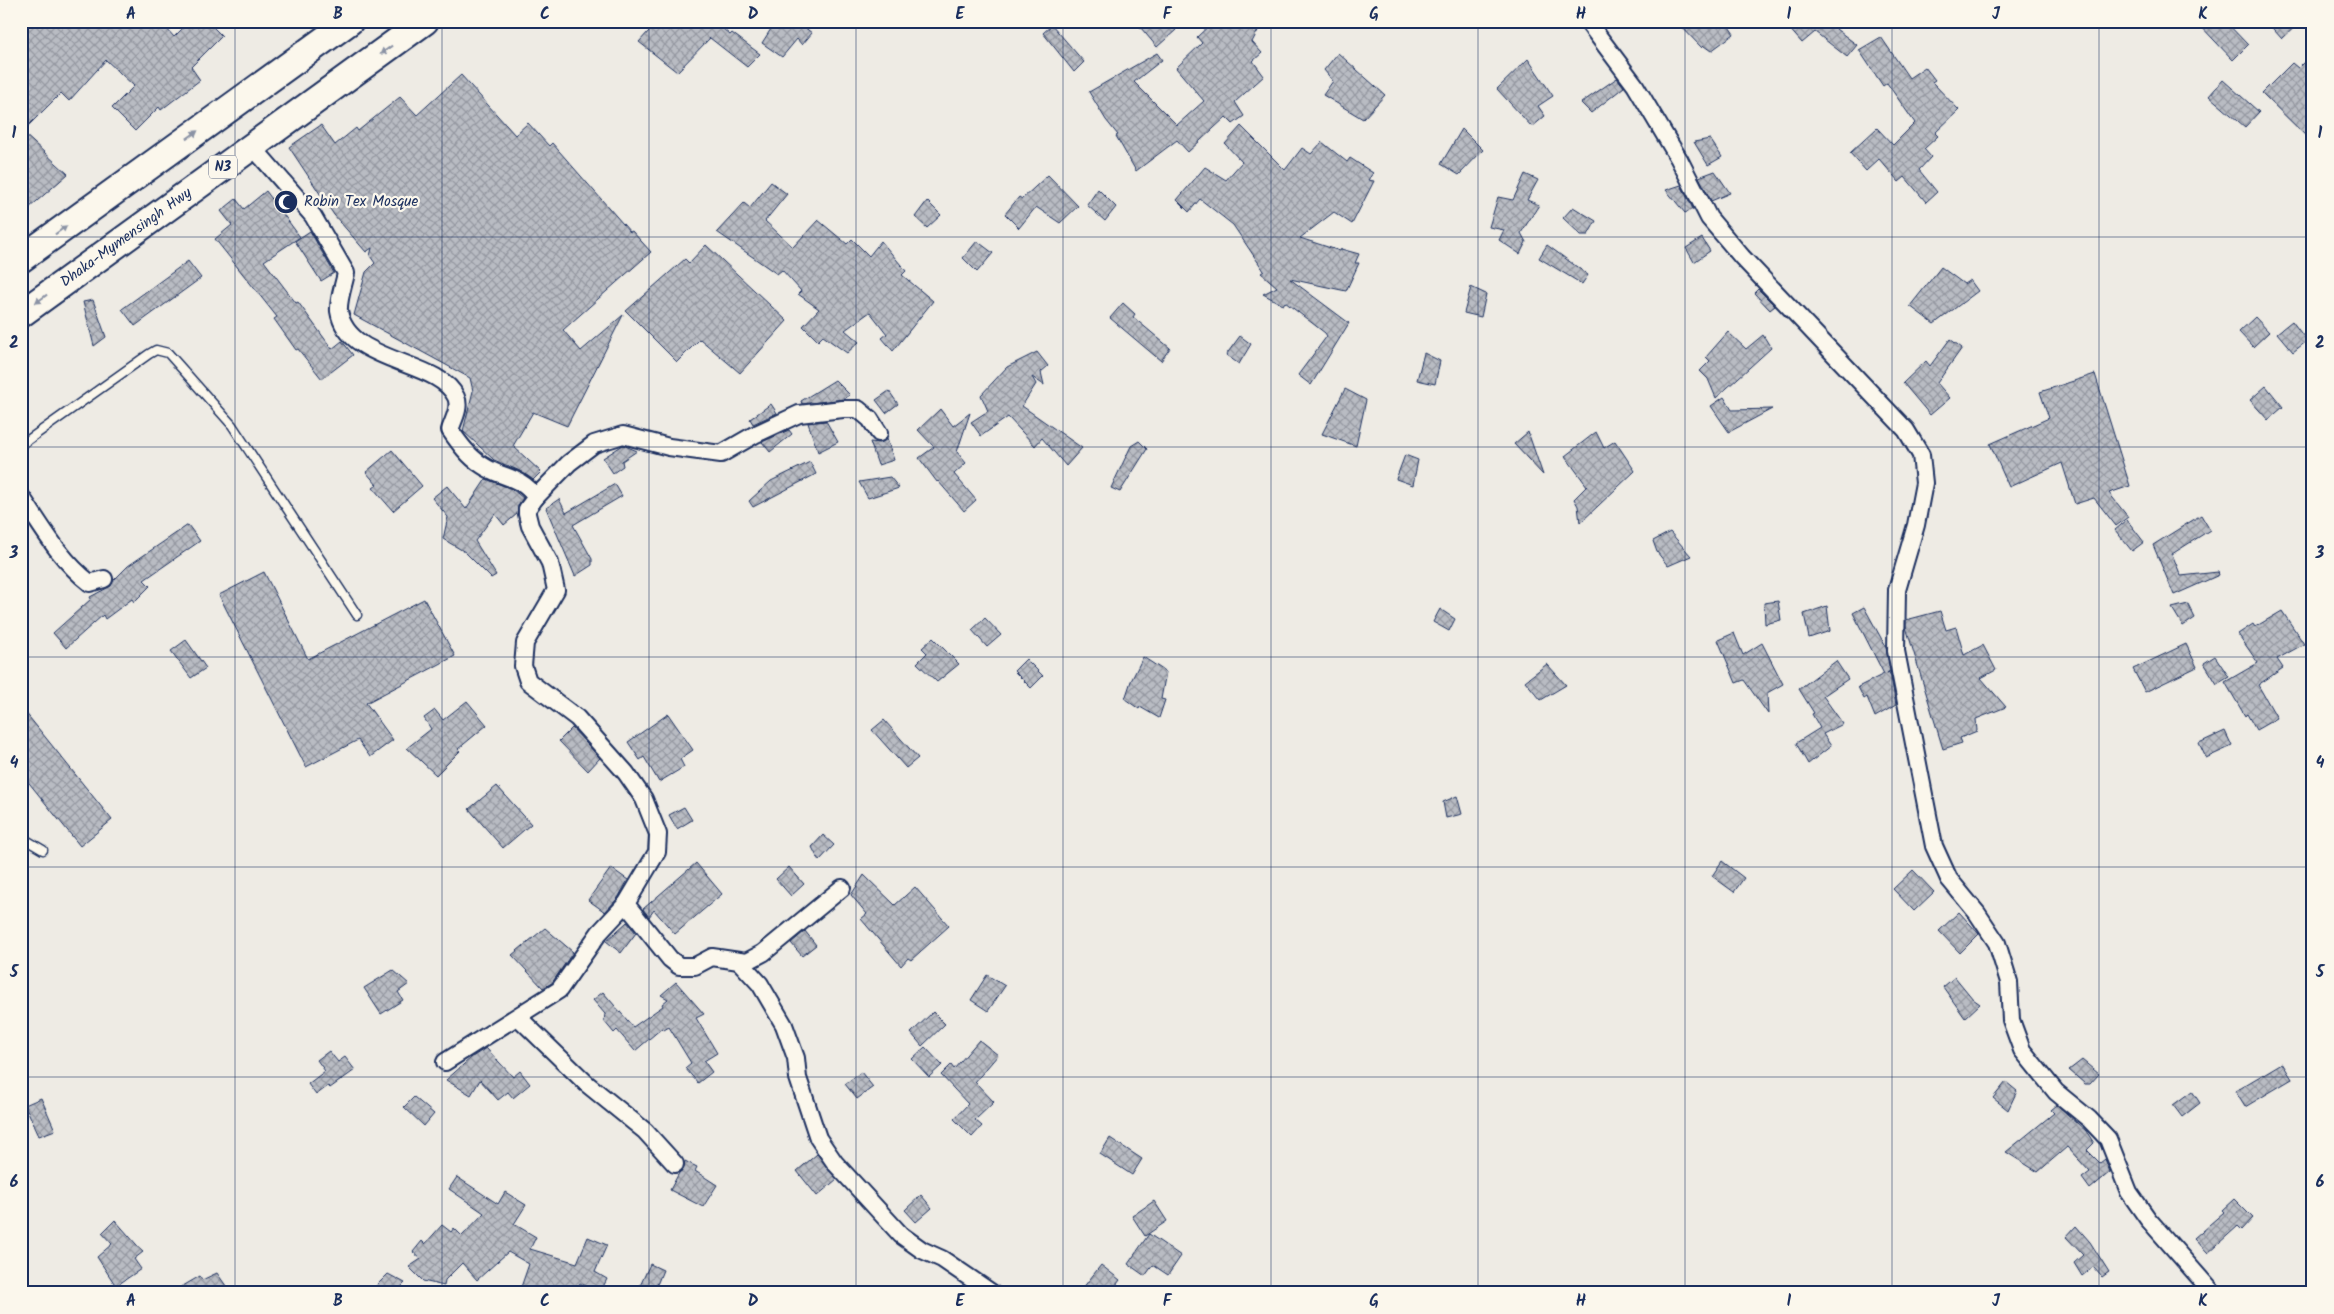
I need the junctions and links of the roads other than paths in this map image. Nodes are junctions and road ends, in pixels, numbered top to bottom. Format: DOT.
graph roads {
  1 [pos="350,21"];
  2 [pos="425,21"];
  3 [pos="1587,21"];
  4 [pos="252,146"];
  5 [pos="21,258"];
  6 [pos="21,314"];
  7 [pos="879,433"];
  8 [pos="21,445"];
  9 [pos="21,496"];
  10 [pos="536,497"];
  11 [pos="104,578"];
  12 [pos="357,614"];
  13 [pos="21,837"];
  14 [pos="43,850"];
  15 [pos="842,888"];
  16 [pos="626,904"];
  17 [pos="740,961"];
  18 [pos="518,1017"];
  19 [pos="445,1062"];
  20 [pos="675,1164"];
  21 [pos="992,1293"];
  22 [pos="2214,1293"];
  5 -- 1 [label="highway, one-way"];
  2 -- 4 [label="highway, Dhaka-Mymensingh Hwy / N3, one-way"];
  3 -- 22 [label="street"];
  4 -- 6 [label="highway, Dhaka-Mymensingh Hwy / N3, one-way"];
  4 -- 10 [label="street"];
  7 -- 10 [label="street"];
  8 -- 12 [label="lane"];
  9 -- 11 [label="street"];
  10 -- 16 [label="street"];
  13 -- 14 [label="lane"];
  15 -- 17 [label="street"];
  16 -- 17 [label="street"];
  16 -- 18 [label="street"];
  17 -- 21 [label="street"];
  18 -- 19 [label="street"];
  18 -- 20 [label="street"];
}
